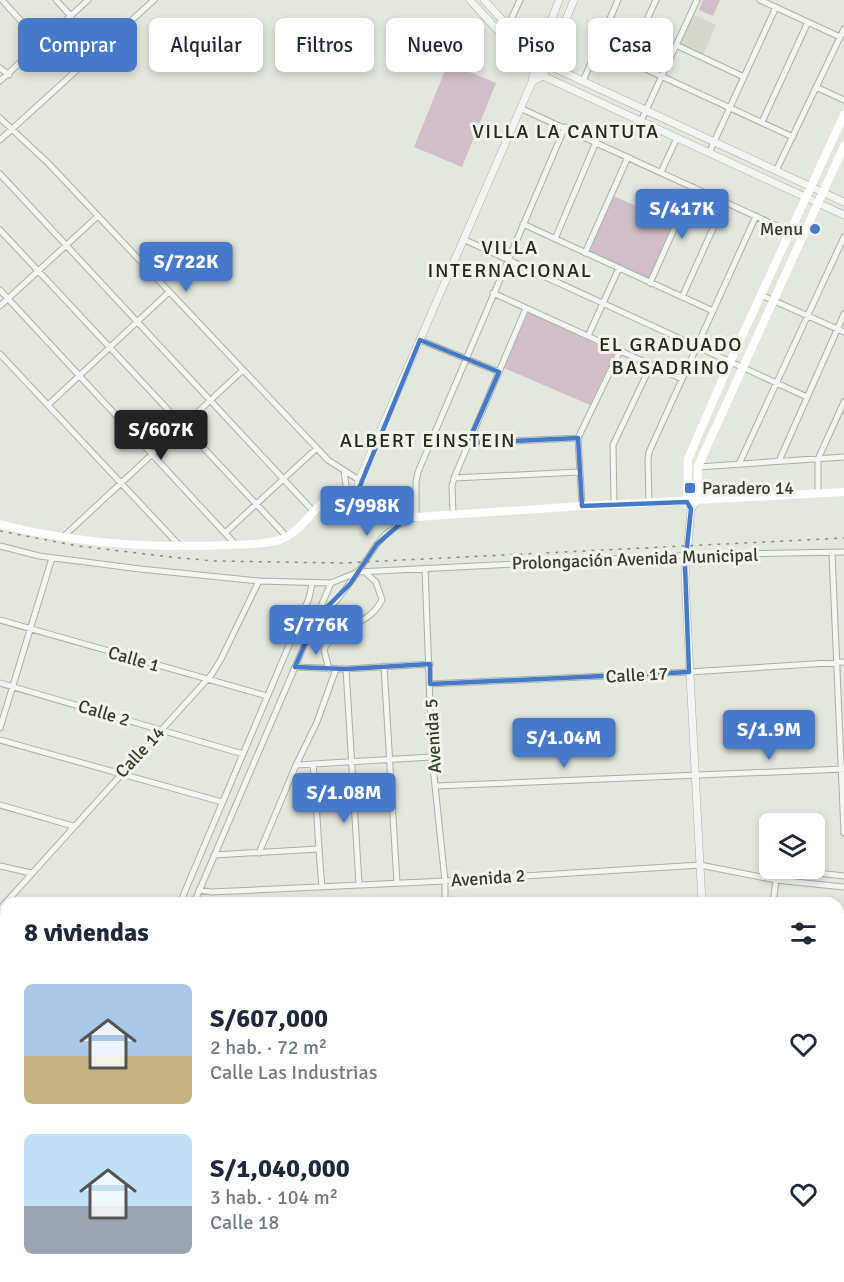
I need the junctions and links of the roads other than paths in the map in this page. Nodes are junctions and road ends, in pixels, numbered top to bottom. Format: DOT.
graph roads {
  1 [pos="2,0"];
  2 [pos="56,0"];
  3 [pos="88,0"];
  4 [pos="154,0"];
  5 [pos="470,0"];
  6 [pos="484,0"];
  7 [pos="520,0"];
  8 [pos="559,0"];
  9 [pos="574,0"];
  10 [pos="618,0"];
  11 [pos="656,0"];
  12 [pos="697,0"];
  13 [pos="760,0"];
  14 [pos="776,7"];
  15 [pos="71,16"];
  16 [pos="18,18"];
  17 [pos="501,18"];
  18 [pos="512,18"];
  19 [pos="552,18"];
  20 [pos="567,18"];
  21 [pos="610,18"];
  22 [pos="648,18"];
  23 [pos="808,22"];
  24 [pos="496,28"];
  25 [pos="844,29"];
  26 [pos="840,37"];
  27 [pos="676,45"];
  28 [pos="18,67"];
  29 [pos="0,68"];
  30 [pos="588,70"];
  31 [pos="533,72"];
  32 [pos="537,72"];
  33 [pos="545,72"];
  34 [pos="563,72"];
  35 [pos="653,72"];
  36 [pos="9,75"];
  37 [pos="543,76"];
  38 [pos="662,76"];
  39 [pos="744,77"];
  40 [pos="0,81"];
  41 [pos="583,81"];
  42 [pos="532,82"];
  43 [pos="816,87"];
  44 [pos="844,100"];
  45 [pos="520,108"];
  46 [pos="730,108"];
  47 [pos="646,111"];
  48 [pos="844,115"];
  49 [pos="0,118"];
  50 [pos="641,121"];
  51 [pos="762,122"];
  52 [pos="565,127"];
  53 [pos="11,130"];
  54 [pos="793,136"];
  55 [pos="677,138"];
  56 [pos="0,140"];
  57 [pos="596,142"];
  58 [pos="714,142"];
  59 [pos="830,146"];
  60 [pos="843,150"];
  61 [pos="709,153"];
  62 [pos="628,157"];
  63 [pos="776,171"];
  64 [pos="661,172"];
  65 [pos="0,174"];
  66 [pos="693,187"];
  67 [pos="811,187"];
  68 [pos="823,192"];
  69 [pos="806,197"];
  70 [pos="725,202"];
  71 [pos="844,202"];
  72 [pos="818,203"];
  73 [pos="844,215"];
  74 [pos="98,216"];
  75 [pos="756,216"];
  76 [pos="523,224"];
  77 [pos="0,230"];
  78 [pos="790,232"];
  79 [pos="844,237"];
  80 [pos="463,239"];
  81 [pos="555,239"];
  82 [pos="66,245"];
  83 [pos="585,253"];
  84 [pos="508,259"];
  85 [pos="620,268"];
  86 [pos="38,271"];
  87 [pos="650,283"];
  88 [pos="0,290"];
  89 [pos="169,292"];
  90 [pos="493,293"];
  91 [pos="761,295"];
  92 [pos="682,297"];
  93 [pos="8,299"];
  94 [pos="773,300"];
  95 [pos="603,303"];
  96 [pos="0,306"];
  97 [pos="526,308"];
  98 [pos="713,311"];
  99 [pos="844,314"];
  100 [pos="807,316"];
  101 [pos="137,322"];
  102 [pos="837,329"];
  103 [pos="844,332"];
  104 [pos="588,336"];
  105 [pos="420,340"];
  106 [pos="697,346"];
  107 [pos="109,347"];
  108 [pos="620,351"];
  109 [pos="0,354"];
  110 [pos="466,358"];
  111 [pos="730,362"];
  112 [pos="651,365"];
  113 [pos="742,367"];
  114 [pos="243,370"];
  115 [pos="499,372"];
  116 [pos="79,375"];
  117 [pos="682,379"];
  118 [pos="776,383"];
  119 [pos="807,397"];
  120 [pos="210,400"];
  121 [pos="844,402"];
  122 [pos="48,405"];
  123 [pos="183,426"];
  124 [pos="578,438"];
  125 [pos="468,443"];
  126 [pos="317,448"];
  127 [pos="152,454"];
  128 [pos="844,457"];
  129 [pos="818,459"];
  130 [pos="779,461"];
  131 [pos="739,464"];
  132 [pos="698,467"];
  133 [pos="344,471"];
  134 [pos="579,472"];
  135 [pos="454,478"];
  136 [pos="284,479"];
  137 [pos="359,480"];
  138 [pos="121,483"];
  139 [pos="347,492"];
  140 [pos="844,492"];
  141 [pos="357,493"];
  142 [pos="818,494"];
  143 [pos="697,501"];
  144 [pos="649,503"];
  145 [pos="256,504"];
  146 [pos="614,504"];
  147 [pos="689,505"];
  148 [pos="582,506"];
  149 [pos="313,511"];
  150 [pos="453,514"];
  151 [pos="416,517"];
  152 [pos="0,524"];
  153 [pos="225,533"];
  154 [pos="64,536"];
  155 [pos="286,537"];
  156 [pos="236,544"];
  157 [pos="0,546"];
  158 [pos="180,546"];
  159 [pos="844,552"];
  160 [pos="832,553"];
  161 [pos="686,556"];
  162 [pos="52,558"];
  163 [pos="425,568"];
  164 [pos="361,572"];
  165 [pos="259,581"];
  166 [pos="331,583"];
  167 [pos="312,584"];
  168 [pos="316,618"];
  169 [pos="0,620"];
  170 [pos="31,629"];
  171 [pos="837,662"];
  172 [pos="844,662"];
  173 [pos="430,664"];
  174 [pos="295,666"];
  175 [pos="384,666"];
  176 [pos="329,669"];
  177 [pos="336,669"];
  178 [pos="346,669"];
  179 [pos="689,672"];
  180 [pos="206,680"];
  181 [pos="0,682"];
  182 [pos="430,684"];
  183 [pos="12,686"];
  184 [pos="267,696"];
  185 [pos="0,728"];
  186 [pos="160,730"];
  187 [pos="0,740"];
  188 [pos="243,754"];
  189 [pos="432,757"];
  190 [pos="390,760"];
  191 [pos="352,762"];
  192 [pos="313,764"];
  193 [pos="296,765"];
  194 [pos="843,769"];
  195 [pos="120,774"];
  196 [pos="694,776"];
  197 [pos="436,786"];
  198 [pos="222,802"];
  199 [pos="0,806"];
  200 [pos="73,826"];
  201 [pos="844,833"];
  202 [pos="319,849"];
  203 [pos="259,853"];
  204 [pos="214,855"];
  205 [pos="700,865"];
  206 [pos="0,866"];
  207 [pos="31,873"];
  208 [pos="844,876"];
  209 [pos="776,880"];
  210 [pos="445,881"];
  211 [pos="397,883"];
  212 [pos="359,884"];
  213 [pos="322,887"];
  214 [pos="844,887"];
  215 [pos="199,890"];
  216 [pos="10,897"];
  217 [pos="182,897"];
  218 [pos="196,897"];
  219 [pos="445,897"];
  220 [pos="702,897"];
  221 [pos="774,897"];
  1 -- 16 [label="street"];
  2 -- 15 [label="street"];
  3 -- 15 [label="street"];
  4 -- 53 [label="street"];
  5 -- 24 [label="street"];
  6 -- 17 [label="street"];
  7 -- 18 [label="street"];
  8 -- 19 [label="street"];
  9 -- 20 [label="street"];
  10 -- 21 [label="street"];
  11 -- 22 [label="street"];
  12 -- 27 [label="street"];
  13 -- 14 [label="street"];
  14 -- 23 [label="street"];
  14 -- 39 [label="street"];
  23 -- 26 [label="street"];
  23 -- 51 [label="street"];
  25 -- 26 [label="street"];
  26 -- 43 [label="street"];
  27 -- 38 [label="street"];
  27 -- 39 [label="street"];
  28 -- 36 [label="street"];
  29 -- 36 [label="street"];
  30 -- 41 [label="street"];
  31 -- 42 [label="street"];
  32 -- 37 [label="street"];
  33 -- 37 [label="street"];
  34 -- 41 [label="street"];
  35 -- 38 [label="street"];
  36 -- 40 [label="street"];
  37 -- 42 [label="street"];
  37 -- 50 [label="street"];
  38 -- 46 [label="street"];
  38 -- 47 [label="street"];
  39 -- 46 [label="street"];
  41 -- 47 [label="street"];
  42 -- 45 [label="street"];
  43 -- 44 [label="street"];
  43 -- 54 [label="street"];
  45 -- 52 [label="street"];
  45 -- 80 [label="street"];
  46 -- 51 [label="street"];
  46 -- 58 [label="street"];
  47 -- 50 [label="street"];
  47 -- 58 [label="street"];
  48 -- 59 [label="main road"];
  49 -- 53 [label="street"];
  50 -- 55 [label="street"];
  51 -- 54 [label="street"];
  52 -- 57 [label="street"];
  52 -- 76 [label="street"];
  53 -- 56 [label="street"];
  53 -- 74 [label="street"];
  54 -- 63 [label="street"];
  55 -- 61 [label="street"];
  55 -- 64 [label="street"];
  57 -- 62 [label="street"];
  57 -- 81 [label="street"];
  58 -- 61 [label="street"];
  58 -- 63 [label="street"];
  59 -- 60 [label="street"];
  59 -- 67 [label="main road"];
  60 -- 68 [label="main road"];
  61 -- 69 [label="street"];
  62 -- 64 [label="street"];
  62 -- 83 [label="street"];
  63 -- 67 [label="street"];
  64 -- 66 [label="street"];
  65 -- 82 [label="street"];
  66 -- 70 [label="street"];
  66 -- 87 [label="street"];
  67 -- 68 [label="street"];
  67 -- 69 [label="main road"];
  68 -- 71 [label="street"];
  68 -- 72 [label="main road"];
  69 -- 72 [label="street"];
  69 -- 78 [label="main road"];
  70 -- 75 [label="street"];
  70 -- 92 [label="street"];
  72 -- 73 [label="street"];
  72 -- 94 [label="main road"];
  74 -- 82 [label="street"];
  74 -- 89 [label="street"];
  75 -- 78 [label="street"];
  75 -- 98 [label="street"];
  76 -- 81 [label="street"];
  76 -- 84 [label="street"];
  77 -- 86 [label="street"];
  78 -- 91 [label="main road"];
  79 -- 100 [label="street"];
  80 -- 84 [label="street"];
  80 -- 105 [label="street"];
  81 -- 83 [label="street"];
  82 -- 86 [label="street"];
  82 -- 101 [label="street"];
  83 -- 85 [label="street"];
  84 -- 90 [label="street"];
  84 -- 95 [label="street"];
  85 -- 87 [label="street"];
  85 -- 95 [label="street"];
  86 -- 93 [label="street"];
  86 -- 107 [label="street"];
  87 -- 92 [label="street"];
  88 -- 93 [label="street"];
  89 -- 101 [label="street"];
  89 -- 114 [label="street"];
  90 -- 97 [label="street"];
  90 -- 110 [label="street"];
  91 -- 94 [label="street"];
  91 -- 111 [label="main road"];
  92 -- 98 [label="street"];
  93 -- 96 [label="street"];
  93 -- 116 [label="street"];
  94 -- 100 [label="street"];
  94 -- 113 [label="main road"];
  95 -- 104 [label="street"];
  95 -- 106 [label="street"];
  97 -- 104 [label="street"];
  97 -- 115 [label="street"];
  98 -- 106 [label="street"];
  99 -- 102 [label="street"];
  100 -- 102 [label="street"];
  100 -- 118 [label="street"];
  101 -- 107 [label="street"];
  101 -- 120 [label="street"];
  102 -- 103 [label="street"];
  102 -- 119 [label="street"];
  104 -- 108 [label="street"];
  105 -- 110 [label="street"];
  105 -- 137 [label="street"];
  106 -- 111 [label="street"];
  106 -- 117 [label="street"];
  107 -- 116 [label="street"];
  107 -- 123 [label="street"];
  108 -- 112 [label="street"];
  108 -- 124 [label="street"];
  109 -- 122 [label="street"];
  110 -- 115 [label="street"];
  110 -- 151 [label="street"];
  111 -- 113 [label="street"];
  111 -- 147 [label="main road"];
  112 -- 117 [label="street"];
  112 -- 146 [label="street"];
  113 -- 118 [label="street"];
  113 -- 132 [label="main road"];
  114 -- 120 [label="street"];
  114 -- 126 [label="street"];
  115 -- 125 [label="street"];
  116 -- 122 [label="street"];
  116 -- 127 [label="street"];
  117 -- 144 [label="street"];
  118 -- 119 [label="street"];
  118 -- 131 [label="street"];
  119 -- 130 [label="street"];
  120 -- 123 [label="street"];
  120 -- 136 [label="street"];
  121 -- 129 [label="street"];
  122 -- 138 [label="street"];
  123 -- 127 [label="street"];
  123 -- 145 [label="street"];
  124 -- 125 [label="street"];
  124 -- 134 [label="street"];
  125 -- 135 [label="street"];
  126 -- 133 [label="street"];
  126 -- 136 [label="street"];
  127 -- 138 [label="street"];
  127 -- 153 [label="street"];
  128 -- 129 [label="street"];
  129 -- 130 [label="street"];
  129 -- 142 [label="street"];
  130 -- 131 [label="street"];
  131 -- 132 [label="street"];
  132 -- 143 [label="main road"];
  133 -- 137 [label="street"];
  133 -- 139 [label="street"];
  134 -- 135 [label="street"];
  134 -- 148 [label="street"];
  135 -- 150 [label="street"];
  136 -- 145 [label="street"];
  136 -- 149 [label="street"];
  137 -- 141 [label="street"];
  138 -- 154 [label="street"];
  138 -- 158 [label="street"];
  139 -- 141 [label="main road"];
  139 -- 149 [label="main road"];
  140 -- 142 [label="main road"];
  141 -- 151 [label="main road"];
  142 -- 143 [label="main road"];
  143 -- 147 [label="main road"];
  144 -- 146 [label="main road"];
  144 -- 147 [label="main road"];
  145 -- 153 [label="street"];
  145 -- 155 [label="street"];
  146 -- 148 [label="main road"];
  147 -- 161 [label="street"];
  148 -- 150 [label="main road"];
  149 -- 155 [label="main road"];
  150 -- 151 [label="main road"];
  151 -- 164 [label="street"];
  152 -- 154 [label="main road"];
  153 -- 156 [label="street"];
  154 -- 158 [label="main road"];
  155 -- 156 [label="main road"];
  156 -- 158 [label="main road"];
  157 -- 162 [label="street"];
  159 -- 160 [label="street, Prolongación Avenida Municipal"];
  160 -- 161 [label="street, Prolongación Avenida Municipal"];
  160 -- 171 [label="street"];
  161 -- 163 [label="street, Prolongación Avenida Municipal"];
  161 -- 179 [label="street"];
  162 -- 165 [label="street"];
  162 -- 170 [label="street"];
  163 -- 164 [label="street, Prolongación Avenida Municipal"];
  163 -- 173 [label="street, Avenida 5"];
  164 -- 166 [label="street, Prolongación Avenida Municipal"];
  164 -- 168 [label="street"];
  164 -- 176 [label="street"];
  165 -- 167 [label="street"];
  165 -- 180 [label="street, Calle 14"];
  166 -- 167 [label="street"];
  166 -- 168 [label="street"];
  167 -- 184 [label="street"];
  168 -- 174 [label="street"];
  169 -- 170 [label="street, Calle 1"];
  170 -- 180 [label="street, Calle 1"];
  170 -- 183 [label="street"];
  171 -- 172 [label="street, Calle 17"];
  171 -- 179 [label="street, Calle 17"];
  171 -- 194 [label="street"];
  173 -- 175 [label="street"];
  173 -- 182 [label="street, Avenida 5"];
  174 -- 176 [label="street"];
  174 -- 204 [label="street"];
  175 -- 178 [label="street"];
  175 -- 190 [label="street"];
  176 -- 177 [label="street"];
  177 -- 178 [label="street"];
  177 -- 193 [label="street"];
  178 -- 191 [label="street"];
  179 -- 182 [label="street, Calle 17"];
  179 -- 196 [label="street"];
  180 -- 184 [label="street, Calle 1"];
  180 -- 186 [label="street, Calle 14"];
  181 -- 183 [label="street, Calle 2"];
  182 -- 189 [label="street, Avenida 5"];
  183 -- 185 [label="street"];
  183 -- 186 [label="street, Calle 2"];
  184 -- 188 [label="street"];
  186 -- 188 [label="street, Calle 2"];
  186 -- 195 [label="street, Calle 14"];
  187 -- 195 [label="street"];
  188 -- 198 [label="street"];
  189 -- 190 [label="street"];
  189 -- 197 [label="street, Avenida 5"];
  190 -- 191 [label="street"];
  190 -- 211 [label="street"];
  191 -- 192 [label="street"];
  191 -- 212 [label="street"];
  192 -- 193 [label="street"];
  192 -- 202 [label="street"];
  193 -- 203 [label="street"];
  194 -- 196 [label="street"];
  194 -- 201 [label="street"];
  195 -- 198 [label="street"];
  195 -- 200 [label="street, Calle 14"];
  196 -- 197 [label="street"];
  196 -- 205 [label="street"];
  197 -- 210 [label="street, Avenida 5"];
  198 -- 217 [label="street"];
  199 -- 200 [label="street"];
  200 -- 207 [label="street, Calle 14"];
  202 -- 203 [label="street"];
  202 -- 213 [label="street"];
  203 -- 204 [label="street"];
  204 -- 215 [label="street"];
  205 -- 209 [label="street, Avenida 2"];
  205 -- 210 [label="street, Avenida 2"];
  205 -- 220 [label="street"];
  206 -- 207 [label="street"];
  207 -- 216 [label="street, Calle 14"];
  208 -- 209 [label="street, Avenida 2"];
  209 -- 214 [label="street, Avenida 2"];
  209 -- 221 [label="street"];
  210 -- 211 [label="street, Avenida 2"];
  210 -- 219 [label="street, Avenida 5"];
  211 -- 212 [label="street, Avenida 2"];
  212 -- 213 [label="street, Avenida 2"];
  213 -- 215 [label="street, Avenida 2"];
  215 -- 218 [label="street"];
}
